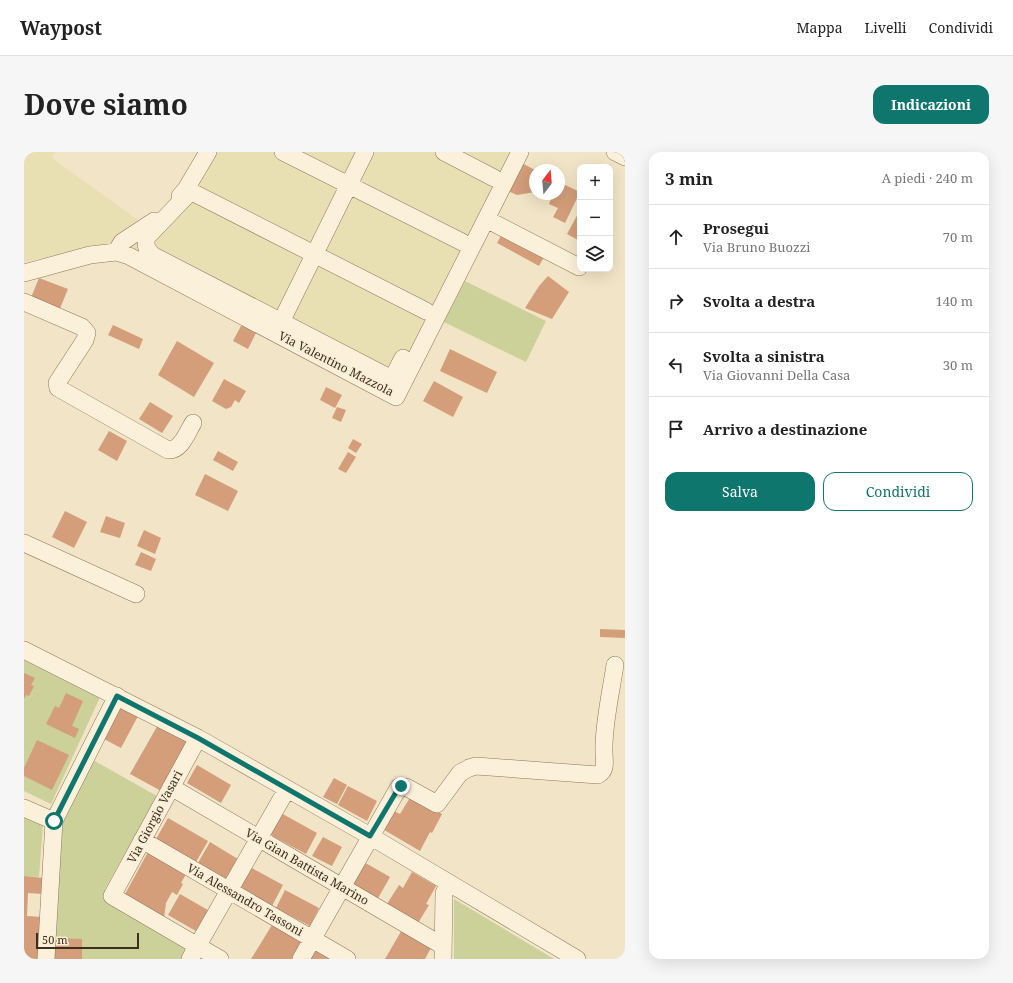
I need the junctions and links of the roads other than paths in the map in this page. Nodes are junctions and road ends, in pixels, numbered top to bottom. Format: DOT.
graph roads {
  1 [pos="208,152"];
  2 [pos="283,152"];
  3 [pos="365,152"];
  4 [pos="444,152"];
  5 [pos="507,152"];
  6 [pos="520,152"];
  7 [pos="616,152"];
  8 [pos="625,157"];
  9 [pos="494,178"];
  10 [pos="349,185"];
  11 [pos="189,190"];
  12 [pos="486,219"];
  13 [pos="462,242"];
  14 [pos="116,252"];
  15 [pos="314,254"];
  16 [pos="577,266"];
  17 [pos="24,273"];
  18 [pos="24,302"];
  19 [pos="426,311"];
  20 [pos="281,322"];
  21 [pos="192,423"];
  22 [pos="24,543"];
  23 [pos="136,594"];
  24 [pos="24,650"];
  25 [pos="615,665"];
  26 [pos="117,696"];
  27 [pos="198,738"];
  28 [pos="171,787"];
  29 [pos="287,789"];
  30 [pos="24,808"];
  31 [pos="54,821"];
  32 [pos="370,836"];
  33 [pos="259,839"];
  34 [pos="142,840"];
  35 [pos="449,883"];
  36 [pos="341,887"];
  37 [pos="229,891"];
  38 [pos="312,939"];
  39 [pos="194,952"];
  40 [pos="443,953"];
  41 [pos="46,959"];
  42 [pos="220,959"];
  43 [pos="301,959"];
  44 [pos="347,959"];
  45 [pos="577,959"];
  1 -- 11 [label="street"];
  2 -- 10 [label="street"];
  3 -- 10 [label="street"];
  4 -- 9 [label="street"];
  5 -- 9 [label="street"];
  6 -- 12 [label="street, Via Valentino Mazzola"];
  7 -- 8 [label="street"];
  9 -- 13 [label="street"];
  10 -- 13 [label="street"];
  10 -- 15 [label="street"];
  11 -- 14 [label="street"];
  11 -- 15 [label="street"];
  11 -- 20 [label="street"];
  12 -- 14 [label="street, Via Valentino Mazzola"];
  12 -- 16 [label="street"];
  13 -- 19 [label="street"];
  14 -- 17 [label="street, Via Valentino Mazzola"];
  15 -- 19 [label="street"];
  15 -- 20 [label="street"];
  18 -- 21 [label="street"];
  19 -- 20 [label="street"];
  22 -- 23 [label="street"];
  24 -- 26 [label="street"];
  25 -- 32 [label="street"];
  26 -- 27 [label="street"];
  26 -- 31 [label="street"];
  27 -- 28 [label="street, Via Giorgio Vasari"];
  27 -- 29 [label="street"];
  28 -- 33 [label="street, Via Gian Battista Marino"];
  28 -- 34 [label="street, Via Giorgio Vasari"];
  29 -- 32 [label="street"];
  29 -- 33 [label="street"];
  30 -- 31 [label="street"];
  31 -- 41 [label="street"];
  32 -- 35 [label="street"];
  32 -- 36 [label="street"];
  33 -- 36 [label="street, Via Gian Battista Marino"];
  33 -- 37 [label="street"];
  34 -- 37 [label="street, Via Alessandro Tassoni"];
  34 -- 39 [label="street, Via Giorgio Vasari"];
  35 -- 40 [label="street"];
  35 -- 45 [label="street"];
  36 -- 38 [label="street"];
  36 -- 40 [label="street, Via Gian Battista Marino"];
  37 -- 38 [label="street, Via Alessandro Tassoni"];
  37 -- 39 [label="street"];
  38 -- 43 [label="street"];
  38 -- 44 [label="street, Via Alessandro Tassoni"];
  39 -- 42 [label="street"];
}
